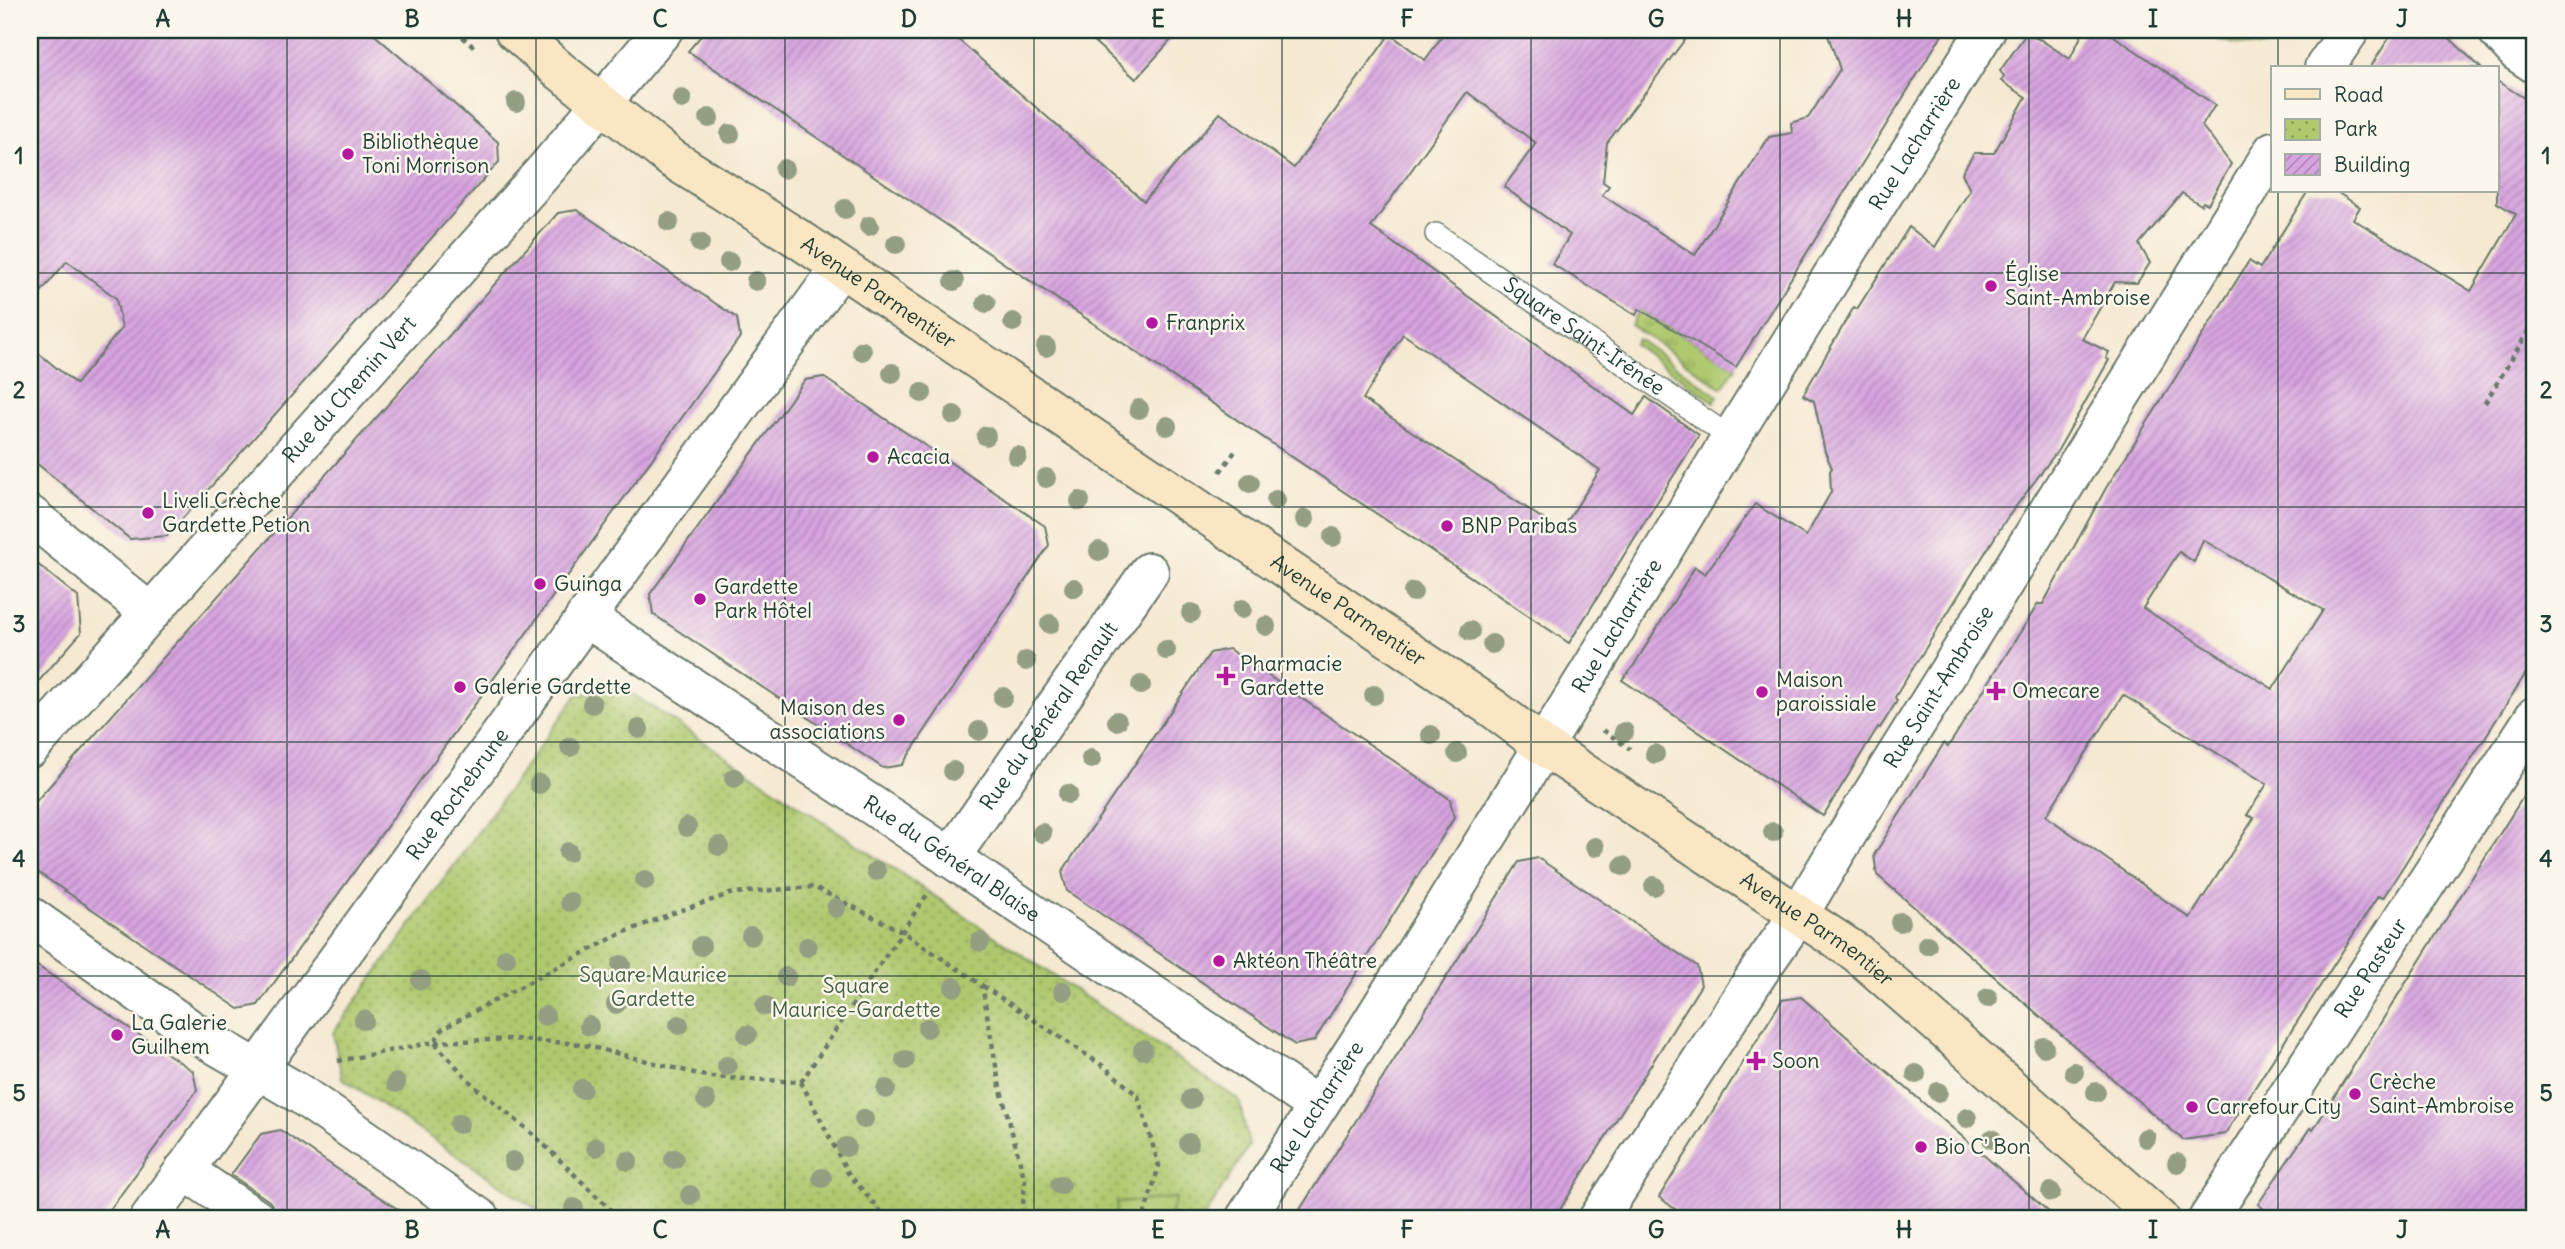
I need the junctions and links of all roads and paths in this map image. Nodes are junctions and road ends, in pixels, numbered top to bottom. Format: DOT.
graph roads {
  1 [pos="514,30"];
  2 [pos="663,30"];
  3 [pos="1986,30"];
  4 [pos="2350,30"];
  5 [pos="2497,30"];
  6 [pos="2535,64"];
  7 [pos="2326,66"];
  8 [pos="602,105"];
  9 [pos="2271,154"];
  10 [pos="1436,234"];
  11 [pos="840,268"];
  12 [pos="2535,320"];
  13 [pos="2485,403"];
  14 [pos="1731,438"];
  15 [pos="1236,450"];
  16 [pos="1220,472"];
  17 [pos="30,515"];
  18 [pos="1149,572"];
  19 [pos="149,612"];
  20 [pos="585,617"];
  21 [pos="2535,716"];
  22 [pos="1543,746"];
  23 [pos="30,748"];
  24 [pos="950,858"];
  25 [pos="929,892"];
  26 [pos="1799,914"];
  27 [pos="30,916"];
  28 [pos="901,931"];
  29 [pos="982,985"];
  30 [pos="434,1042"];
  31 [pos="338,1061"];
  32 [pos="258,1068"];
  33 [pos="801,1082"];
  34 [pos="1317,1105"];
  35 [pos="184,1170"];
  36 [pos="149,1219"];
  37 [pos="256,1219"];
  38 [pos="481,1219"];
  39 [pos="620,1219"];
  40 [pos="887,1219"];
  41 [pos="1021,1219"];
  42 [pos="1143,1219"];
  43 [pos="1245,1219"];
  44 [pos="1598,1219"];
  45 [pos="2160,1219"];
  46 [pos="2208,1219"];
  1 -- 8 [label="street, Avenue Parmentier"];
  2 -- 8 [label="street, Rue du Chemin Vert"];
  3 -- 14 [label="street, Rue Lacharrière"];
  4 -- 7 [label="street"];
  5 -- 6 [label="street"];
  8 -- 11 [label="street, Avenue Parmentier"];
  8 -- 19 [label="street, Rue du Chemin Vert"];
  9 -- 26 [label="street, Rue Saint-Ambroise"];
  10 -- 14 [label="lane, Square Saint-Irénée"];
  11 -- 20 [label="street, Rue Rochebrune"];
  11 -- 22 [label="street, Avenue Parmentier"];
  12 -- 13 [label="path"];
  14 -- 22 [label="street, Rue Lacharrière"];
  15 -- 16 [label="path"];
  17 -- 19 [label="street"];
  18 -- 24 [label="street, Rue du Général Renault"];
  19 -- 23 [label="street, Rue du Chemin Vert"];
  20 -- 24 [label="street, Rue du Général Blaise"];
  20 -- 32 [label="street, Rue Rochebrune"];
  21 -- 46 [label="street, Rue Pasteur"];
  22 -- 26 [label="street, Avenue Parmentier"];
  22 -- 34 [label="street, Rue Lacharrière"];
  24 -- 34 [label="street, Rue du Général Blaise"];
  25 -- 28 [label="path"];
  26 -- 44 [label="street, Rue Saint-Ambroise"];
  26 -- 45 [label="street, Avenue Parmentier"];
  27 -- 32 [label="street"];
  28 -- 29 [label="path"];
  28 -- 30 [label="path"];
  28 -- 33 [label="path"];
  29 -- 41 [label="path"];
  29 -- 42 [label="path"];
  30 -- 31 [label="path"];
  30 -- 33 [label="path"];
  30 -- 39 [label="path"];
  32 -- 35 [label="street, Rue Rochebrune"];
  32 -- 38 [label="street"];
  33 -- 40 [label="path"];
  34 -- 43 [label="street, Rue Lacharrière"];
  35 -- 36 [label="street, Rue Rochebrune"];
  35 -- 37 [label="street"];
}
